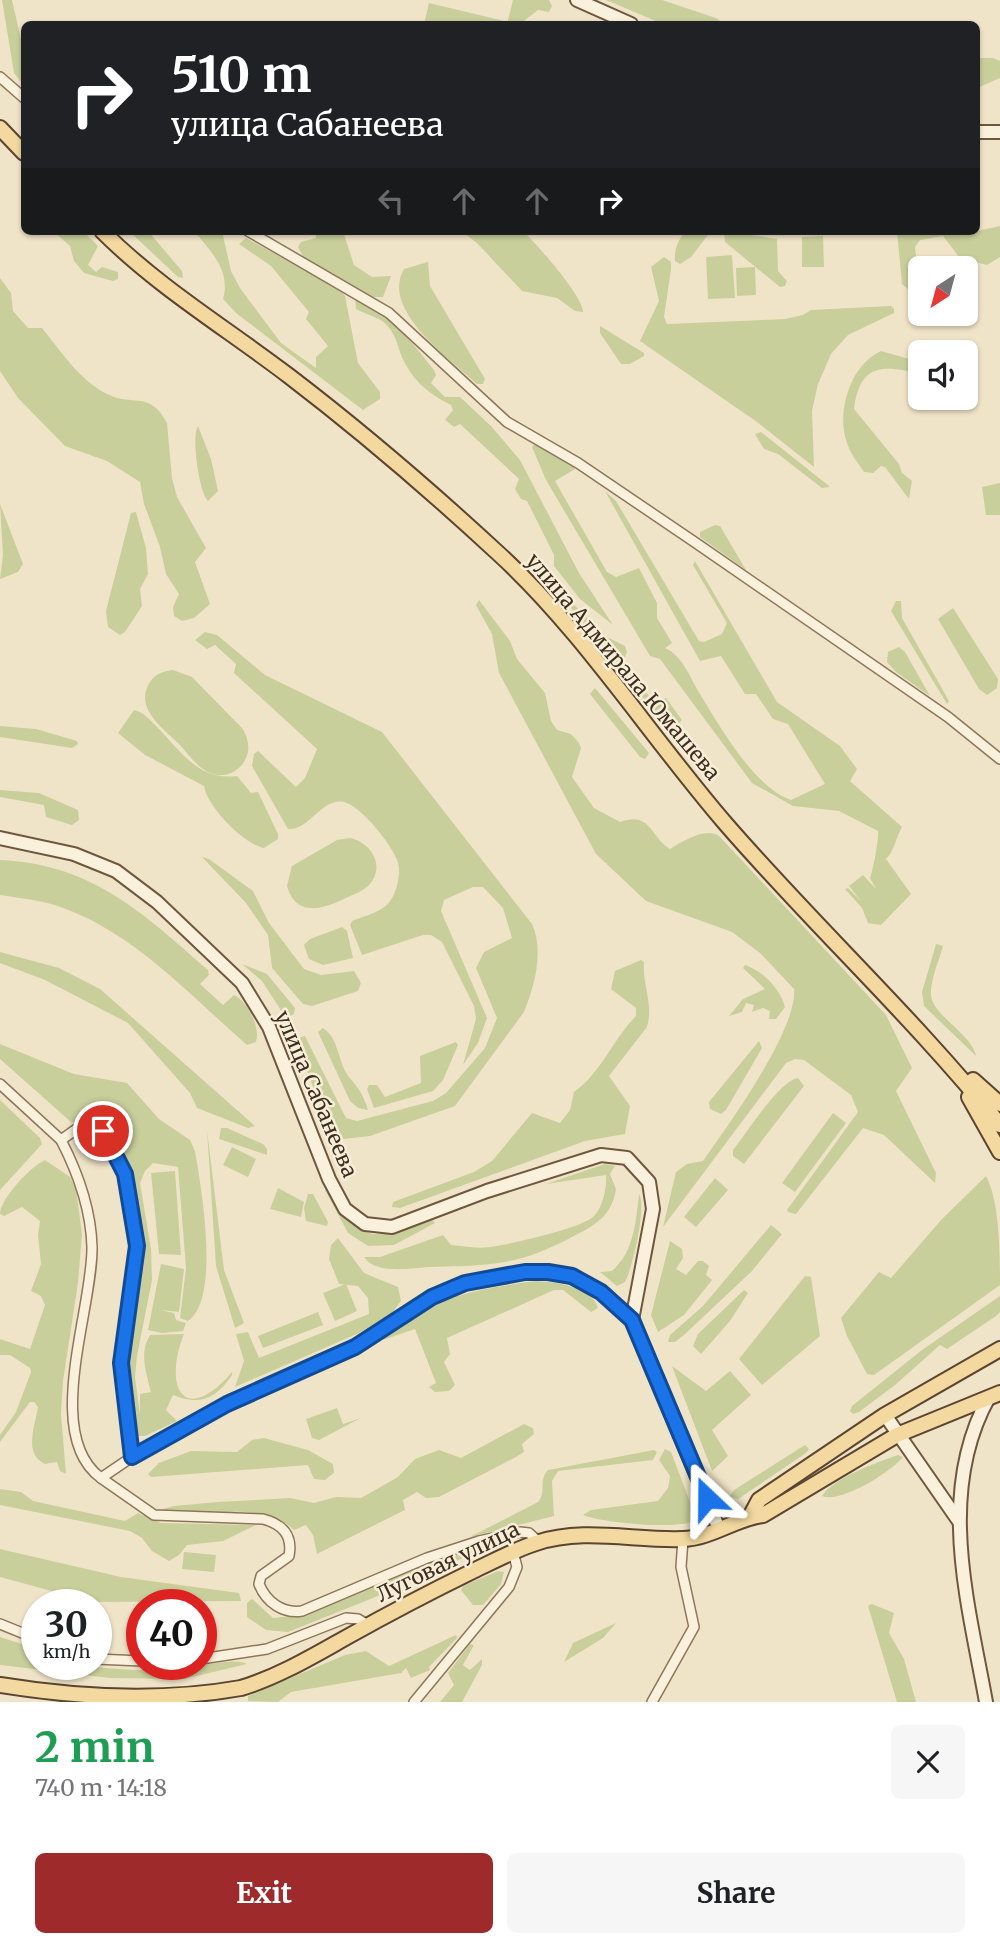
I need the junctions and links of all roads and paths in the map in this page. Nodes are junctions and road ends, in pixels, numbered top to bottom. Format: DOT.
graph roads {
  1 [pos="577,0"];
  2 [pos="624,21"];
  3 [pos="0,77"];
  4 [pos="21,95"];
  5 [pos="0,128"];
  6 [pos="980,132"];
  7 [pos="1000,132"];
  8 [pos="21,150"];
  9 [pos="108,235"];
  10 [pos="255,235"];
  11 [pos="1000,759"];
  12 [pos="0,838"];
  13 [pos="948,1059"];
  14 [pos="0,1084"];
  15 [pos="1000,1104"];
  16 [pos="1000,1125"];
  17 [pos="61,1140"];
  18 [pos="1000,1152"];
  19 [pos="632,1320"];
  20 [pos="1000,1349"];
  21 [pos="994,1395"];
  22 [pos="885,1415"];
  23 [pos="897,1435"];
  24 [pos="132,1457"];
  25 [pos="102,1478"];
  26 [pos="751,1514"];
  27 [pos="958,1520"];
  28 [pos="719,1529"];
  29 [pos="683,1539"];
  30 [pos="538,1542"];
  31 [pos="513,1552"];
  32 [pos="0,1624"];
  33 [pos="368,1625"];
  34 [pos="21,1633"];
  35 [pos="217,1657"];
  36 [pos="0,1685"];
  37 [pos="414,1702"];
  38 [pos="652,1702"];
  39 [pos="986,1702"];
  1 -- 2 [label="street"];
  3 -- 4 [label="street"];
  5 -- 8 [label="main road"];
  6 -- 7 [label="street"];
  9 -- 13 [label="main road, улица Адмирала Юмашева"];
  10 -- 11 [label="street"];
  12 -- 19 [label="street, улица Сабанеева"];
  13 -- 15 [label="main road"];
  13 -- 16 [label="main road, улица Адмирала Юмашева"];
  13 -- 18 [label="main road"];
  14 -- 17 [label="street"];
  17 -- 24 [label="street"];
  17 -- 25 [label="street"];
  19 -- 24 [label="street"];
  19 -- 28 [label="street"];
  20 -- 22 [label="main road, Луговая улица"];
  21 -- 23 [label="main road, Луговая улица"];
  21 -- 27 [label="street"];
  22 -- 23 [label="street"];
  22 -- 26 [label="main road, Луговая улица"];
  23 -- 26 [label="main road, Луговая улица"];
  23 -- 27 [label="street"];
  24 -- 25 [label="street"];
  25 -- 30 [label="street"];
  26 -- 28 [label="main road, Луговая улица"];
  27 -- 39 [label="street"];
  28 -- 29 [label="main road, Луговая улица"];
  29 -- 30 [label="main road, Луговая улица"];
  29 -- 38 [label="street"];
  30 -- 31 [label="main road, Луговая улица"];
  31 -- 33 [label="main road, Луговая улица"];
  31 -- 37 [label="street"];
  32 -- 34 [label="street"];
  33 -- 35 [label="street, Луговая улица"];
  33 -- 36 [label="main road, Луговая улица"];
}
